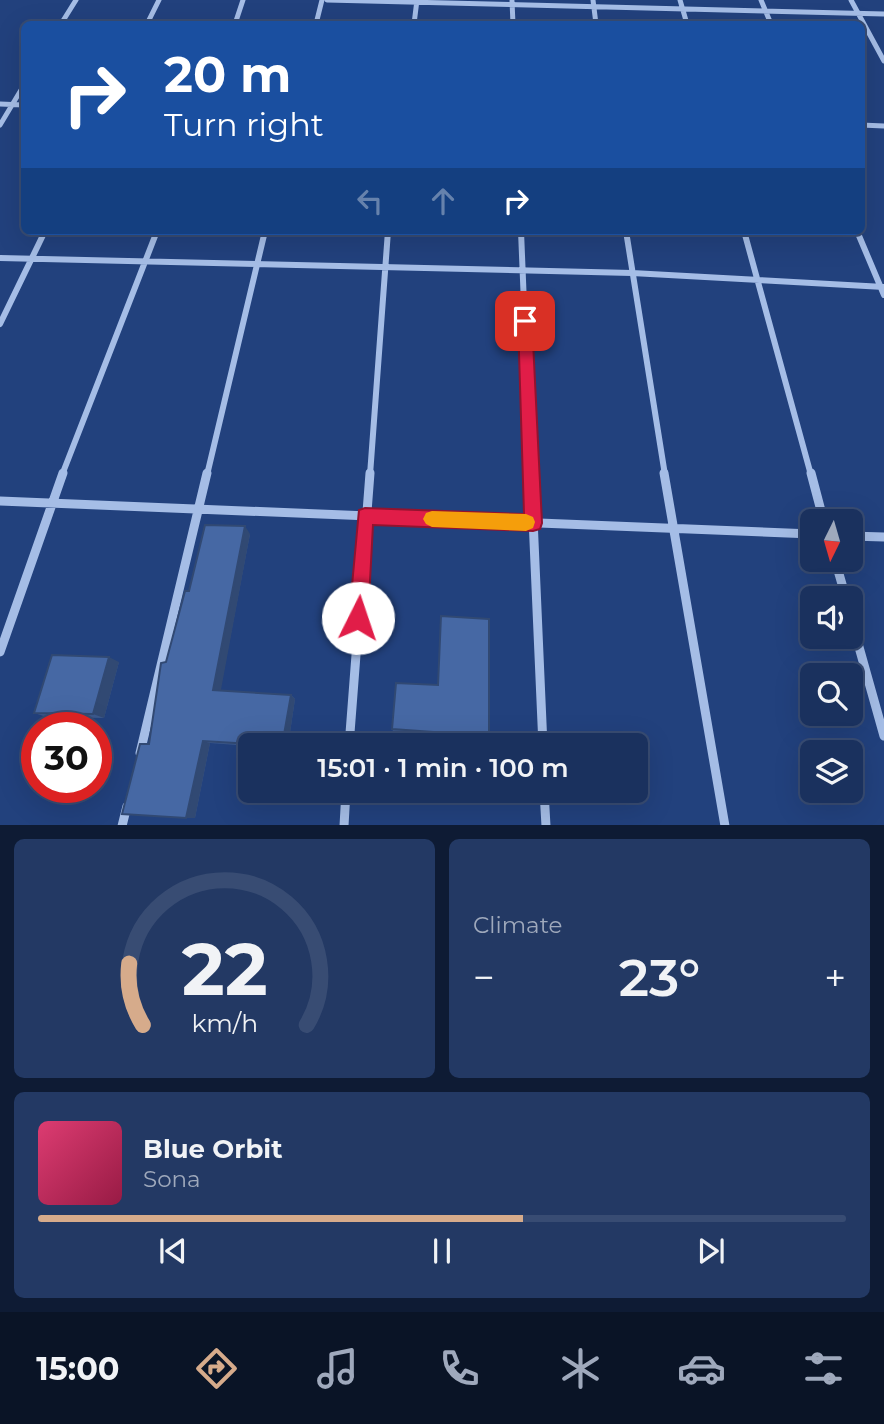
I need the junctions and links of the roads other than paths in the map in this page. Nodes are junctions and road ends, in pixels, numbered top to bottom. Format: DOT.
graph roads {
  1 [pos="76,0"];
  2 [pos="159,0"];
  3 [pos="243,0"];
  4 [pos="324,0"];
  5 [pos="680,0"];
  6 [pos="761,0"];
  7 [pos="851,0"];
  8 [pos="416,1"];
  9 [pos="512,2"];
  10 [pos="593,3"];
  11 [pos="682,8"];
  12 [pos="765,11"];
  13 [pos="858,13"];
  14 [pos="884,14"];
  15 [pos="63,21"];
  16 [pos="148,21"];
  17 [pos="236,21"];
  18 [pos="317,21"];
  19 [pos="414,21"];
  20 [pos="513,21"];
  21 [pos="596,21"];
  22 [pos="686,21"];
  23 [pos="770,21"];
  24 [pos="862,21"];
  25 [pos="865,26"];
  26 [pos="884,61"];
  27 [pos="21,90"];
  28 [pos="0,104"];
  29 [pos="13,104"];
  30 [pos="21,105"];
  31 [pos="0,125"];
  32 [pos="865,125"];
  33 [pos="884,126"];
  34 [pos="43,235"];
  35 [pos="155,235"];
  36 [pos="264,235"];
  37 [pos="388,235"];
  38 [pos="521,235"];
  39 [pos="627,235"];
  40 [pos="745,235"];
  41 [pos="859,235"];
  42 [pos="0,258"];
  43 [pos="31,259"];
  44 [pos="144,262"];
  45 [pos="257,264"];
  46 [pos="384,267"];
  47 [pos="523,271"];
  48 [pos="632,273"];
  49 [pos="758,280"];
  50 [pos="882,287"];
  51 [pos="884,295"];
  52 [pos="0,324"];
  53 [pos="0,501"];
  54 [pos="51,503"];
  55 [pos="198,509"];
  56 [pos="820,509"];
  57 [pos="365,516"];
  58 [pos="533,523"];
  59 [pos="673,528"];
  60 [pos="800,533"];
  61 [pos="863,536"];
  62 [pos="884,537"];
  63 [pos="860,649"];
  64 [pos="0,652"];
  65 [pos="350,733"];
  66 [pos="542,733"];
  67 [pos="884,736"];
  68 [pos="138,760"];
  69 [pos="129,799"];
  70 [pos="345,803"];
  71 [pos="545,803"];
  72 [pos="122,825"];
  73 [pos="344,825"];
  74 [pos="546,825"];
  75 [pos="725,825"];
  1 -- 15 [label="street"];
  2 -- 16 [label="street"];
  3 -- 17 [label="street"];
  4 -- 8 [label="street"];
  4 -- 18 [label="street"];
  5 -- 11 [label="street"];
  6 -- 12 [label="street"];
  7 -- 13 [label="street"];
  8 -- 9 [label="street"];
  8 -- 19 [label="street"];
  9 -- 10 [label="street"];
  9 -- 20 [label="street"];
  10 -- 11 [label="street"];
  10 -- 21 [label="street"];
  11 -- 12 [label="street"];
  11 -- 22 [label="street"];
  12 -- 13 [label="street"];
  12 -- 23 [label="street"];
  13 -- 14 [label="street"];
  13 -- 24 [label="street"];
  25 -- 26 [label="street"];
  27 -- 29 [label="street"];
  28 -- 29 [label="street"];
  29 -- 30 [label="street"];
  29 -- 31 [label="street"];
  32 -- 33 [label="street"];
  34 -- 43 [label="street"];
  35 -- 44 [label="street"];
  36 -- 45 [label="street"];
  37 -- 46 [label="street"];
  38 -- 47 [label="street"];
  39 -- 48 [label="street"];
  40 -- 49 [label="street"];
  41 -- 50 [label="street"];
  42 -- 43 [label="street"];
  43 -- 44 [label="street"];
  43 -- 52 [label="street"];
  44 -- 45 [label="street"];
  44 -- 54 [label="street"];
  45 -- 46 [label="street"];
  45 -- 55 [label="street"];
  46 -- 47 [label="street"];
  46 -- 57 [label="street"];
  47 -- 48 [label="street"];
  47 -- 58 [label="street"];
  48 -- 49 [label="street"];
  48 -- 59 [label="street"];
  49 -- 50 [label="street"];
  49 -- 56 [label="street"];
  50 -- 51 [label="street"];
  53 -- 54 [label="street"];
  54 -- 55 [label="street"];
  54 -- 64 [label="street"];
  55 -- 57 [label="street"];
  55 -- 68 [label="street"];
  57 -- 58 [label="street"];
  57 -- 65 [label="street"];
  58 -- 59 [label="street"];
  58 -- 66 [label="street"];
  59 -- 60 [label="street"];
  59 -- 75 [label="street"];
  61 -- 62 [label="street"];
  63 -- 67 [label="street"];
  69 -- 72 [label="street"];
  70 -- 73 [label="street"];
  71 -- 74 [label="street"];
}
